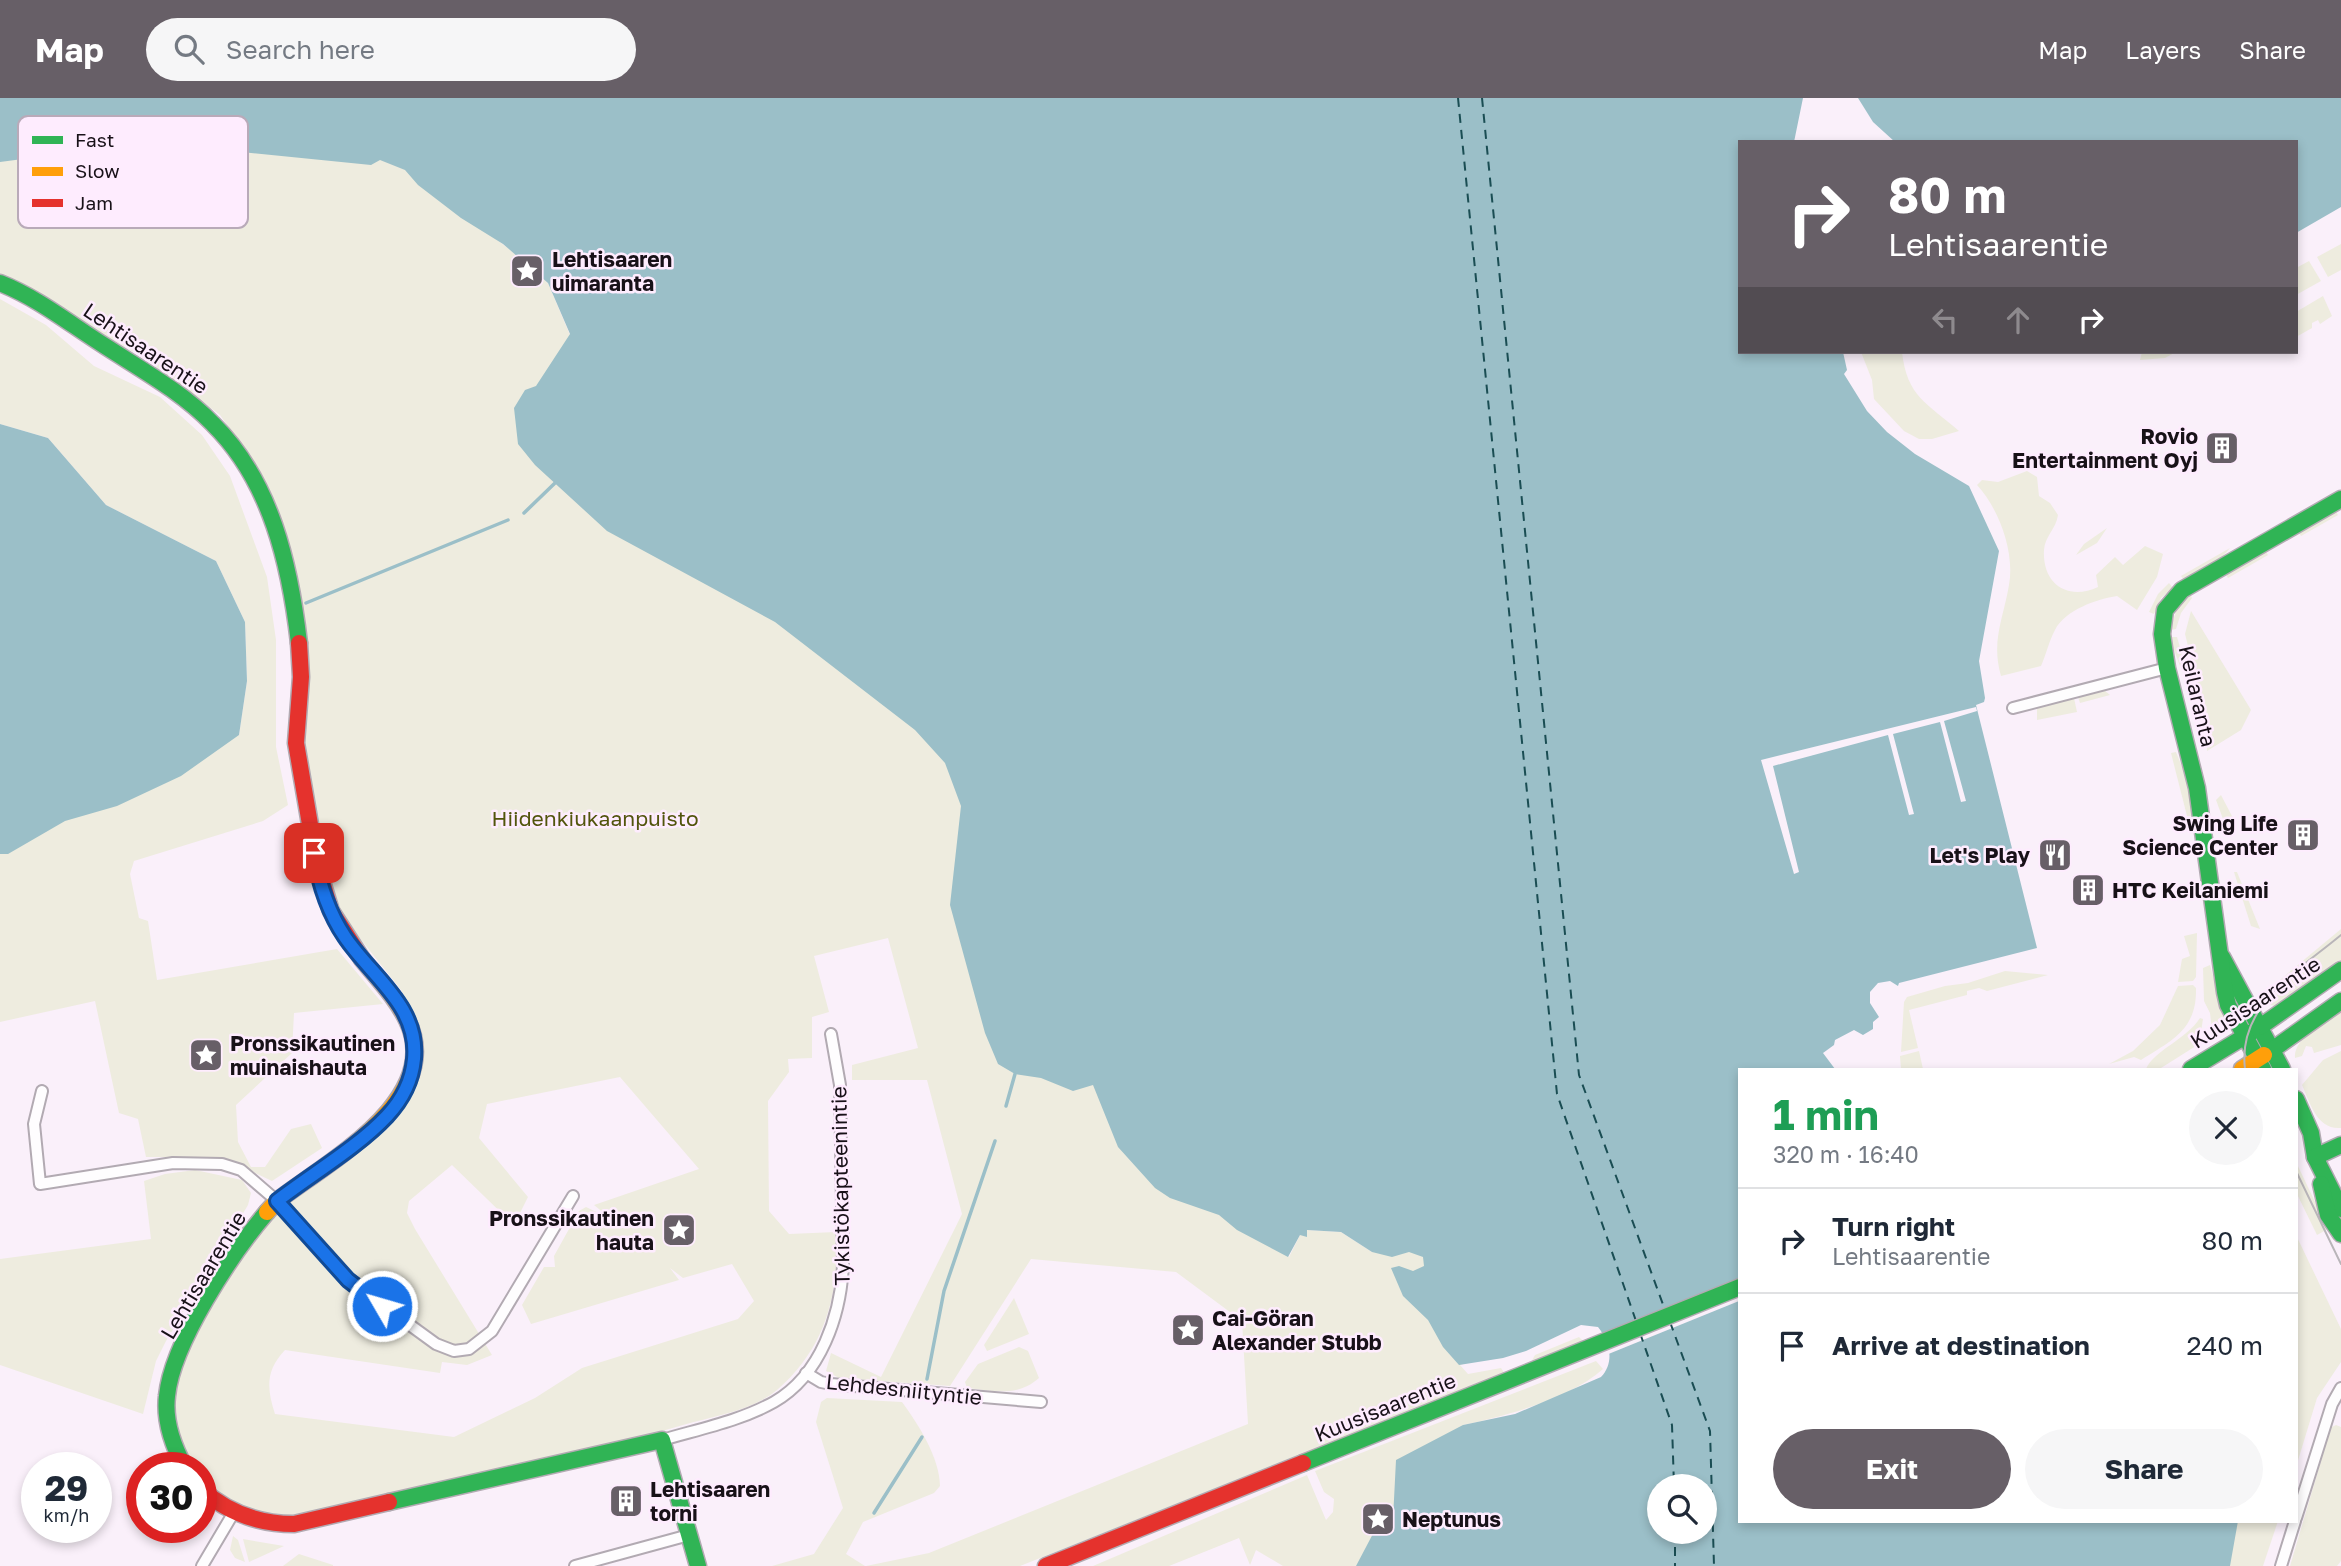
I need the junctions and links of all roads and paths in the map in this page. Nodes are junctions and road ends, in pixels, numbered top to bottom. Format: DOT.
graph roads {
  1 [pos="0,283"];
  2 [pos="2341,499"];
  3 [pos="2167,668"];
  4 [pos="2012,708"];
  5 [pos="2222,957"];
  6 [pos="2341,970"];
  7 [pos="2341,1001"];
  8 [pos="2260,1027"];
  9 [pos="831,1034"];
  10 [pos="2245,1037"];
  11 [pos="2272,1050"];
  12 [pos="2260,1064"];
  13 [pos="2193,1068"];
  14 [pos="2281,1068"];
  15 [pos="42,1091"];
  16 [pos="2298,1104"];
  17 [pos="2298,1128"];
  18 [pos="2341,1145"];
  19 [pos="2313,1152"];
  20 [pos="573,1196"];
  21 [pos="277,1201"];
  22 [pos="2341,1209"];
  23 [pos="2341,1234"];
  24 [pos="1738,1288"];
  25 [pos="806,1373"];
  26 [pos="2341,1388"];
  27 [pos="1041,1402"];
  28 [pos="662,1440"];
  29 [pos="179,1452"];
  30 [pos="217,1500"];
  31 [pos="234,1512"];
  32 [pos="2298,1513"];
  33 [pos="2295,1523"];
  34 [pos="689,1535"];
  35 [pos="202,1566"];
  36 [pos="575,1566"];
  37 [pos="698,1566"];
  38 [pos="1046,1566"];
  39 [pos="2281,1566"];
  1 -- 21 [label="street, Lehtisaarentie"];
  2 -- 3 [label="street, Keilaranta"];
  3 -- 4 [label="street"];
  3 -- 5 [label="street, Keilaranta"];
  5 -- 8 [label="street, Keilaranta"];
  5 -- 10 [label="street, Keilaranta"];
  6 -- 8 [label="street, Kuusisaarentie"];
  7 -- 11 [label="street"];
  8 -- 10 [label="street, Kuusisaarentie"];
  8 -- 11 [label="street, Keilaranta"];
  9 -- 25 [label="street, Tykistökapteenintie"];
  10 -- 12 [label="street, Keilaranta"];
  10 -- 13 [label="street, Kuusisaarentie"];
  11 -- 12 [label="street"];
  11 -- 14 [label="street, Keilaranta"];
  15 -- 21 [label="street"];
  16 -- 19 [label="street"];
  17 -- 19 [label="street"];
  18 -- 19 [label="street"];
  19 -- 22 [label="street"];
  19 -- 23 [label="street"];
  20 -- 21 [label="street"];
  21 -- 29 [label="street, Lehtisaarentie"];
  24 -- 38 [label="street, Kuusisaarentie"];
  25 -- 27 [label="street, Lehdesniityntie"];
  25 -- 28 [label="street, Lehdesniityntie"];
  26 -- 32 [label="street"];
  28 -- 31 [label="street"];
  28 -- 34 [label="street"];
  30 -- 31 [label="street"];
  31 -- 35 [label="street"];
  33 -- 39 [label="street"];
  34 -- 36 [label="street"];
  34 -- 37 [label="street"];
}
